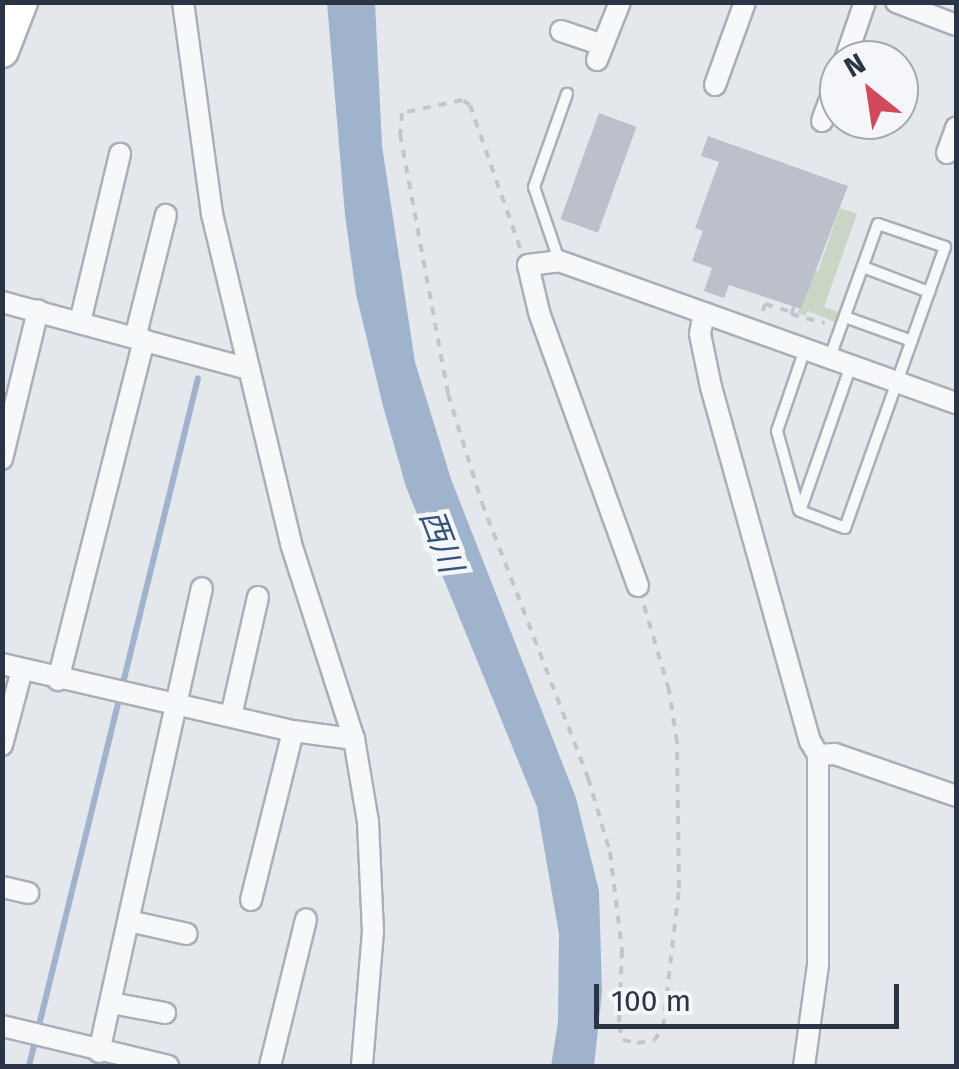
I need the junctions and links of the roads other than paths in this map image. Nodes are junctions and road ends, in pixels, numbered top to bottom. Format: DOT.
graph roads {
  1 [pos="21,2"];
  2 [pos="183,2"];
  3 [pos="620,2"];
  4 [pos="746,2"];
  5 [pos="865,2"];
  6 [pos="896,2"];
  7 [pos="956,25"];
  8 [pos="561,31"];
  9 [pos="851,40"];
  10 [pos="2,51"];
  11 [pos="715,85"];
  12 [pos="568,94"];
  13 [pos="956,128"];
  14 [pos="947,153"];
  15 [pos="120,154"];
  16 [pos="166,216"];
  17 [pos="560,261"];
  18 [pos="863,267"];
  19 [pos="929,292"];
  20 [pos="2,302"];
  21 [pos="38,310"];
  22 [pos="704,314"];
  23 [pos="845,317"];
  24 [pos="80,322"];
  25 [pos="140,339"];
  26 [pos="912,341"];
  27 [pos="805,349"];
  28 [pos="830,358"];
  29 [pos="851,365"];
  30 [pos="250,369"];
  31 [pos="897,382"];
  32 [pos="956,403"];
  33 [pos="2,459"];
  34 [pos="800,511"];
  35 [pos="638,586"];
  36 [pos="202,588"];
  37 [pos="258,597"];
  38 [pos="12,667"];
  39 [pos="58,680"];
  40 [pos="178,705"];
  41 [pos="231,716"];
  42 [pos="293,731"];
  43 [pos="354,739"];
  44 [pos="2,745"];
  45 [pos="818,754"];
  46 [pos="956,796"];
  47 [pos="2,887"];
  48 [pos="28,892"];
  49 [pos="251,900"];
  50 [pos="306,919"];
  51 [pos="129,921"];
  52 [pos="186,934"];
  53 [pos="111,1003"];
  54 [pos="165,1014"];
  55 [pos="2,1026"];
  56 [pos="90,1056"];
  57 [pos="168,1066"];
  58 [pos="270,1066"];
  59 [pos="362,1066"];
  60 [pos="804,1066"];
  1 -- 10 [label="main road"];
  2 -- 30 [label="street"];
  3 -- 8 [label="street"];
  4 -- 11 [label="street"];
  5 -- 9 [label="street"];
  6 -- 7 [label="street"];
  12 -- 17 [label="lane"];
  13 -- 14 [label="street"];
  15 -- 24 [label="street"];
  16 -- 25 [label="street"];
  17 -- 22 [label="street"];
  17 -- 35 [label="street"];
  18 -- 19 [label="lane"];
  18 -- 19 [label="lane"];
  18 -- 23 [label="lane"];
  19 -- 26 [label="lane"];
  20 -- 21 [label="street"];
  21 -- 24 [label="street"];
  21 -- 33 [label="street"];
  22 -- 27 [label="street"];
  22 -- 45 [label="street"];
  23 -- 26 [label="lane"];
  23 -- 28 [label="lane"];
  24 -- 25 [label="street"];
  25 -- 30 [label="street"];
  25 -- 39 [label="street"];
  26 -- 31 [label="lane"];
  27 -- 28 [label="street"];
  27 -- 34 [label="lane"];
  28 -- 29 [label="street"];
  29 -- 31 [label="street"];
  29 -- 34 [label="lane"];
  30 -- 43 [label="street"];
  31 -- 32 [label="street"];
  31 -- 34 [label="lane"];
  36 -- 40 [label="street"];
  37 -- 41 [label="street"];
  38 -- 39 [label="street"];
  38 -- 44 [label="street"];
  39 -- 40 [label="street"];
  40 -- 41 [label="street"];
  40 -- 51 [label="street"];
  41 -- 42 [label="street"];
  42 -- 43 [label="street"];
  42 -- 49 [label="street"];
  43 -- 59 [label="street"];
  45 -- 46 [label="street"];
  45 -- 60 [label="street"];
  47 -- 48 [label="street"];
  50 -- 58 [label="street"];
  51 -- 52 [label="street"];
  51 -- 53 [label="street"];
  53 -- 54 [label="street"];
  53 -- 56 [label="street"];
  55 -- 56 [label="street"];
  56 -- 57 [label="street"];
}
